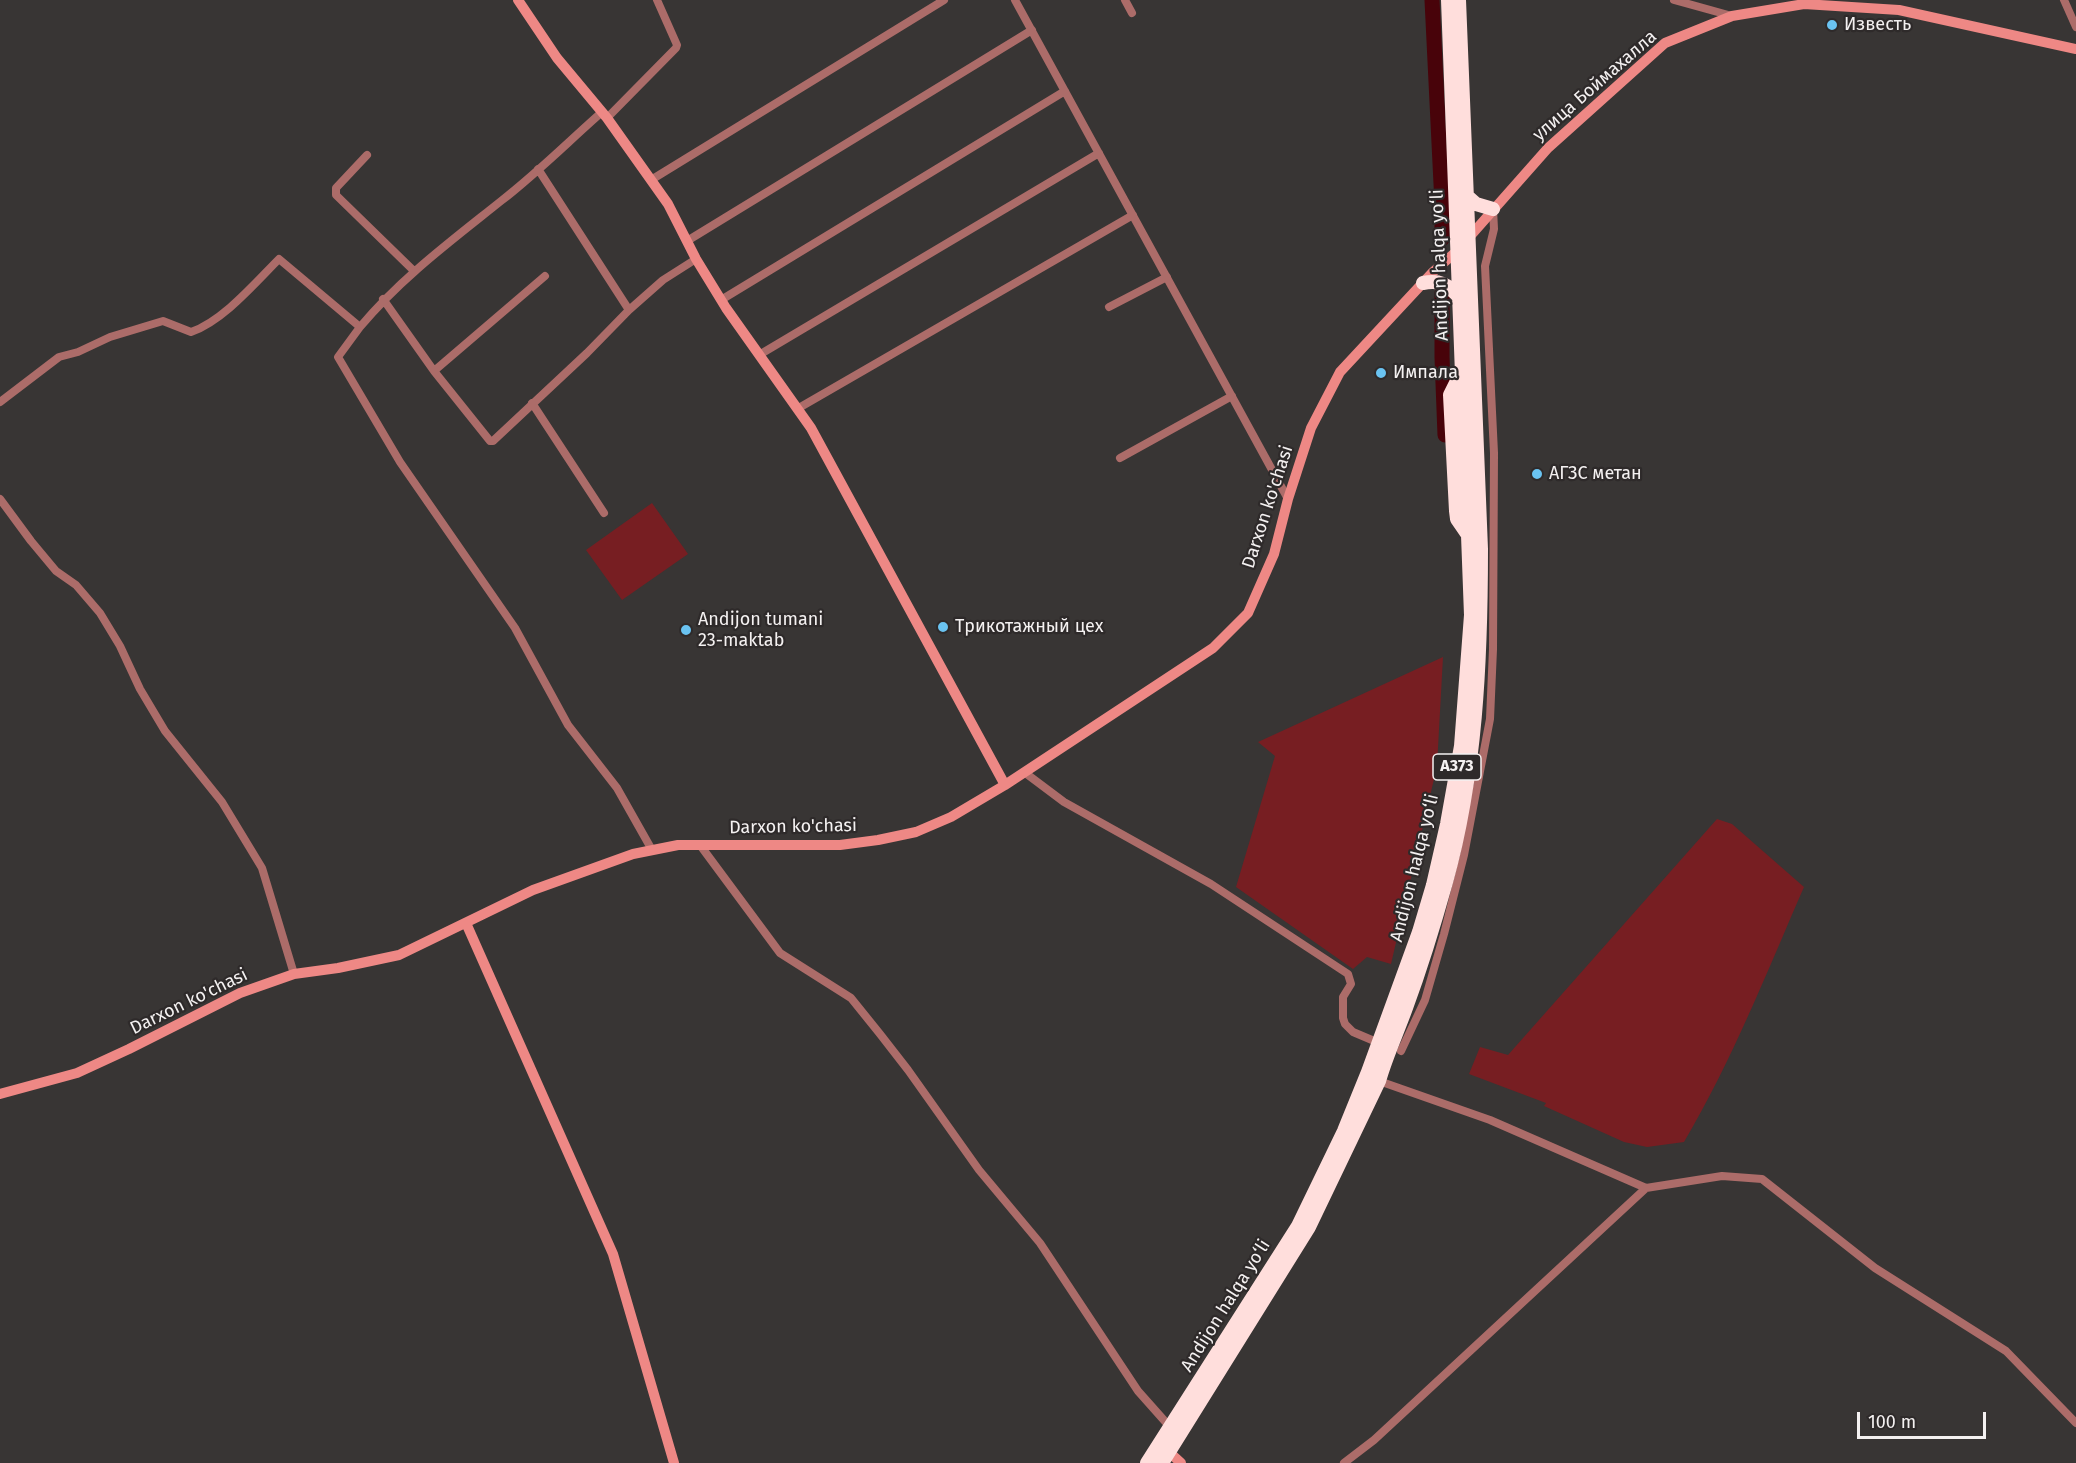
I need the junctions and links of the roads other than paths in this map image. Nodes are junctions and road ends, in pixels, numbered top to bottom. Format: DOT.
graph roads {
  1 [pos="518,0"];
  2 [pos="657,0"];
  3 [pos="944,0"];
  4 [pos="1016,0"];
  5 [pos="1125,0"];
  6 [pos="1448,0"];
  7 [pos="1459,0"];
  8 [pos="1674,0"];
  9 [pos="2064,0"];
  10 [pos="1132,13"];
  11 [pos="1732,16"];
  12 [pos="2076,27"];
  13 [pos="1032,30"];
  14 [pos="2076,49"];
  15 [pos="1065,91"];
  16 [pos="604,115"];
  17 [pos="1099,153"];
  18 [pos="367,155"];
  19 [pos="538,169"];
  20 [pos="651,180"];
  21 [pos="1467,196"];
  22 [pos="1493,209"];
  23 [pos="1133,215"];
  24 [pos="1469,237"];
  25 [pos="687,241"];
  26 [pos="1457,251"];
  27 [pos="696,259"];
  28 [pos="414,271"];
  29 [pos="545,276"];
  30 [pos="1167,277"];
  31 [pos="1423,283"];
  32 [pos="1459,297"];
  33 [pos="383,299"];
  34 [pos="721,300"];
  35 [pos="1109,307"];
  36 [pos="629,310"];
  37 [pos="360,327"];
  38 [pos="759,355"];
  39 [pos="1488,366"];
  40 [pos="1467,369"];
  41 [pos="434,371"];
  42 [pos="1232,396"];
  43 [pos="0,402"];
  44 [pos="532,403"];
  45 [pos="797,409"];
  46 [pos="1120,458"];
  47 [pos="0,499"];
  48 [pos="1288,499"];
  49 [pos="1493,507"];
  50 [pos="1479,511"];
  51 [pos="604,513"];
  52 [pos="1024,772"];
  53 [pos="1005,785"];
  54 [pos="700,845"];
  55 [pos="652,850"];
  56 [pos="466,923"];
  57 [pos="294,974"];
  58 [pos="1379,1043"];
  59 [pos="1401,1051"];
  60 [pos="1385,1058"];
  61 [pos="1379,1081"];
  62 [pos="0,1094"];
  63 [pos="1646,1188"];
  64 [pos="2076,1423"];
  65 [pos="1170,1426"];
  66 [pos="1165,1458"];
  67 [pos="674,1463"];
  68 [pos="1147,1463"];
  69 [pos="1181,1463"];
  70 [pos="1344,1463"];
  1 -- 16 [label="main road"];
  2 -- 16 [label="street"];
  3 -- 20 [label="street"];
  4 -- 13 [label="street"];
  5 -- 10 [label="street"];
  6 -- 26 [label="highway, Andijon halqa yo‘li / A373"];
  7 -- 21 [label="highway, Andijon halqa yo‘li / A373"];
  8 -- 11 [label="street"];
  9 -- 12 [label="street"];
  11 -- 14 [label="main road, улица Боймахалла"];
  11 -- 22 [label="main road, улица Боймахалла"];
  13 -- 15 [label="street"];
  13 -- 25 [label="street"];
  15 -- 17 [label="street"];
  15 -- 34 [label="street"];
  16 -- 19 [label="street"];
  16 -- 20 [label="main road"];
  17 -- 23 [label="street"];
  17 -- 38 [label="street"];
  18 -- 28 [label="street"];
  19 -- 28 [label="street"];
  19 -- 36 [label="street"];
  20 -- 25 [label="main road"];
  21 -- 22 [label="highway"];
  21 -- 24 [label="highway, Andijon halqa yo‘li / A373"];
  22 -- 24 [label="main road, улица Боймахалла"];
  22 -- 39 [label="street"];
  23 -- 30 [label="street"];
  23 -- 45 [label="street"];
  24 -- 26 [label="main road, улица Боймахалла"];
  24 -- 40 [label="highway, Andijon halqa yo‘li / A373"];
  25 -- 27 [label="main road"];
  26 -- 31 [label="main road, Darxon ko'chasi"];
  26 -- 32 [label="highway, Andijon halqa yo‘li / A373"];
  27 -- 34 [label="main road"];
  27 -- 36 [label="street"];
  28 -- 33 [label="street"];
  29 -- 41 [label="street"];
  30 -- 35 [label="street"];
  30 -- 42 [label="street"];
  31 -- 32 [label="highway"];
  31 -- 48 [label="main road, Darxon ko'chasi"];
  32 -- 40 [label="highway, Andijon halqa yo‘li / A373"];
  33 -- 37 [label="street"];
  33 -- 41 [label="street"];
  34 -- 38 [label="main road"];
  36 -- 44 [label="street"];
  37 -- 43 [label="street"];
  37 -- 55 [label="street"];
  38 -- 45 [label="main road"];
  39 -- 40 [label="highway"];
  39 -- 49 [label="street"];
  40 -- 50 [label="highway, Andijon halqa yo‘li / A373"];
  40 -- 58 [label="highway, Andijon halqa yo‘li / A373"];
  41 -- 44 [label="street"];
  42 -- 46 [label="street"];
  42 -- 48 [label="street"];
  44 -- 51 [label="street"];
  45 -- 53 [label="main road"];
  47 -- 57 [label="street"];
  48 -- 52 [label="main road, Darxon ko'chasi"];
  49 -- 50 [label="highway"];
  49 -- 59 [label="street"];
  50 -- 60 [label="highway, Andijon halqa yo‘li / A373"];
  52 -- 53 [label="main road, Darxon ko'chasi"];
  52 -- 58 [label="street"];
  53 -- 54 [label="main road, Darxon ko'chasi"];
  54 -- 55 [label="main road, Darxon ko'chasi"];
  54 -- 65 [label="street"];
  55 -- 56 [label="main road, Darxon ko'chasi"];
  56 -- 57 [label="main road, Darxon ko'chasi"];
  56 -- 67 [label="main road"];
  57 -- 62 [label="main road, Darxon ko'chasi"];
  58 -- 65 [label="highway, Andijon halqa yo‘li / A373"];
  59 -- 60 [label="highway"];
  60 -- 61 [label="highway, Andijon halqa yo‘li / A373"];
  61 -- 63 [label="street"];
  61 -- 66 [label="highway, Andijon halqa yo‘li / A373"];
  63 -- 64 [label="street"];
  63 -- 70 [label="street"];
  65 -- 68 [label="highway, Andijon halqa yo‘li / A373"];
  66 -- 69 [label="main road"];
}
